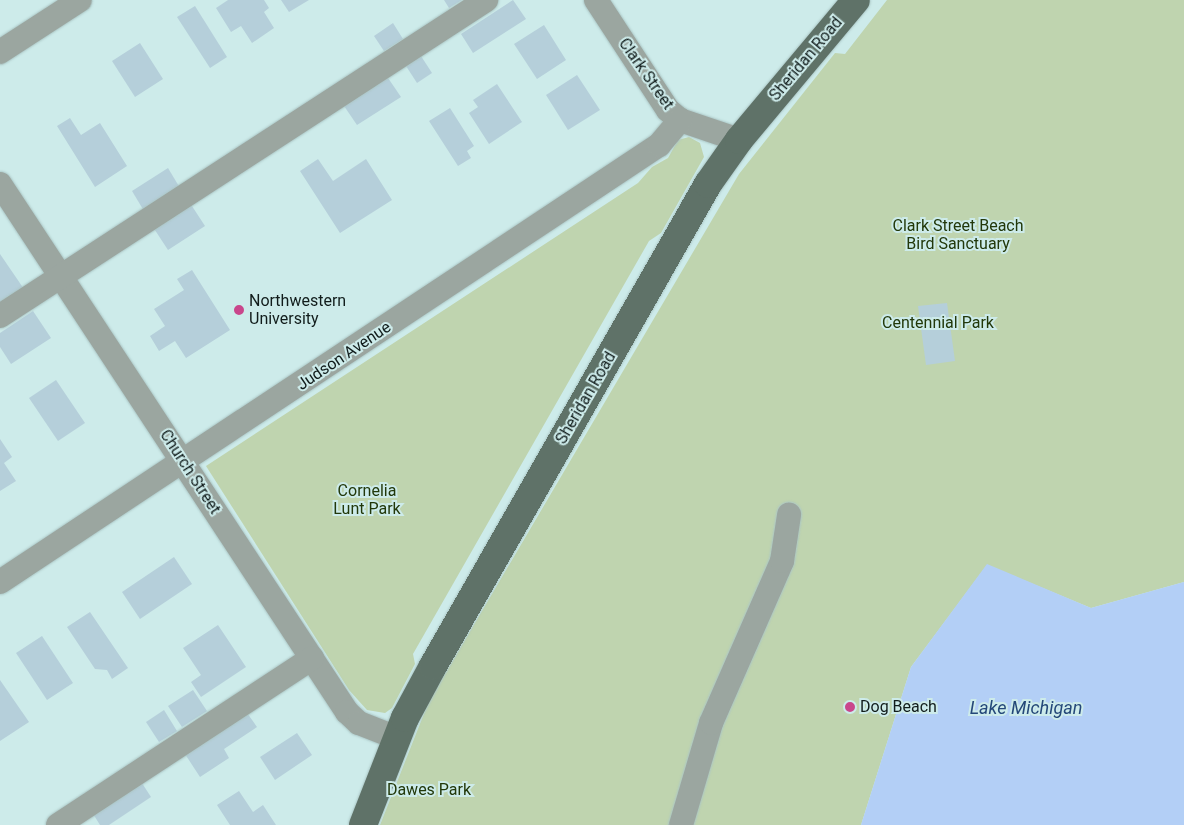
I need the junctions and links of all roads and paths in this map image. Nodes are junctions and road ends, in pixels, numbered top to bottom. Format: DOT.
graph roads {
  1 [pos="80,0"];
  2 [pos="486,0"];
  3 [pos="596,0"];
  4 [pos="856,0"];
  5 [pos="0,52"];
  6 [pos="680,120"];
  7 [pos="739,140"];
  8 [pos="0,184"];
  9 [pos="61,276"];
  10 [pos="0,316"];
  11 [pos="184,462"];
  12 [pos="789,515"];
  13 [pos="0,582"];
  14 [pos="312,658"];
  15 [pos="397,738"];
  16 [pos="58,825"];
  17 [pos="363,825"];
  18 [pos="681,825"];
  1 -- 5 [label="street"];
  2 -- 9 [label="street"];
  3 -- 6 [label="street, Clark Street"];
  4 -- 7 [label="main road, Sheridan Road"];
  6 -- 7 [label="street, Clark Street"];
  6 -- 11 [label="street, Judson Avenue"];
  7 -- 15 [label="main road, Sheridan Road"];
  8 -- 9 [label="street, Church Street"];
  9 -- 10 [label="street"];
  9 -- 11 [label="street, Church Street"];
  11 -- 13 [label="street, Judson Avenue"];
  11 -- 14 [label="street, Church Street"];
  12 -- 18 [label="street"];
  14 -- 15 [label="street, Church Street"];
  14 -- 16 [label="street"];
  15 -- 17 [label="main road, Sheridan Road"];
}
